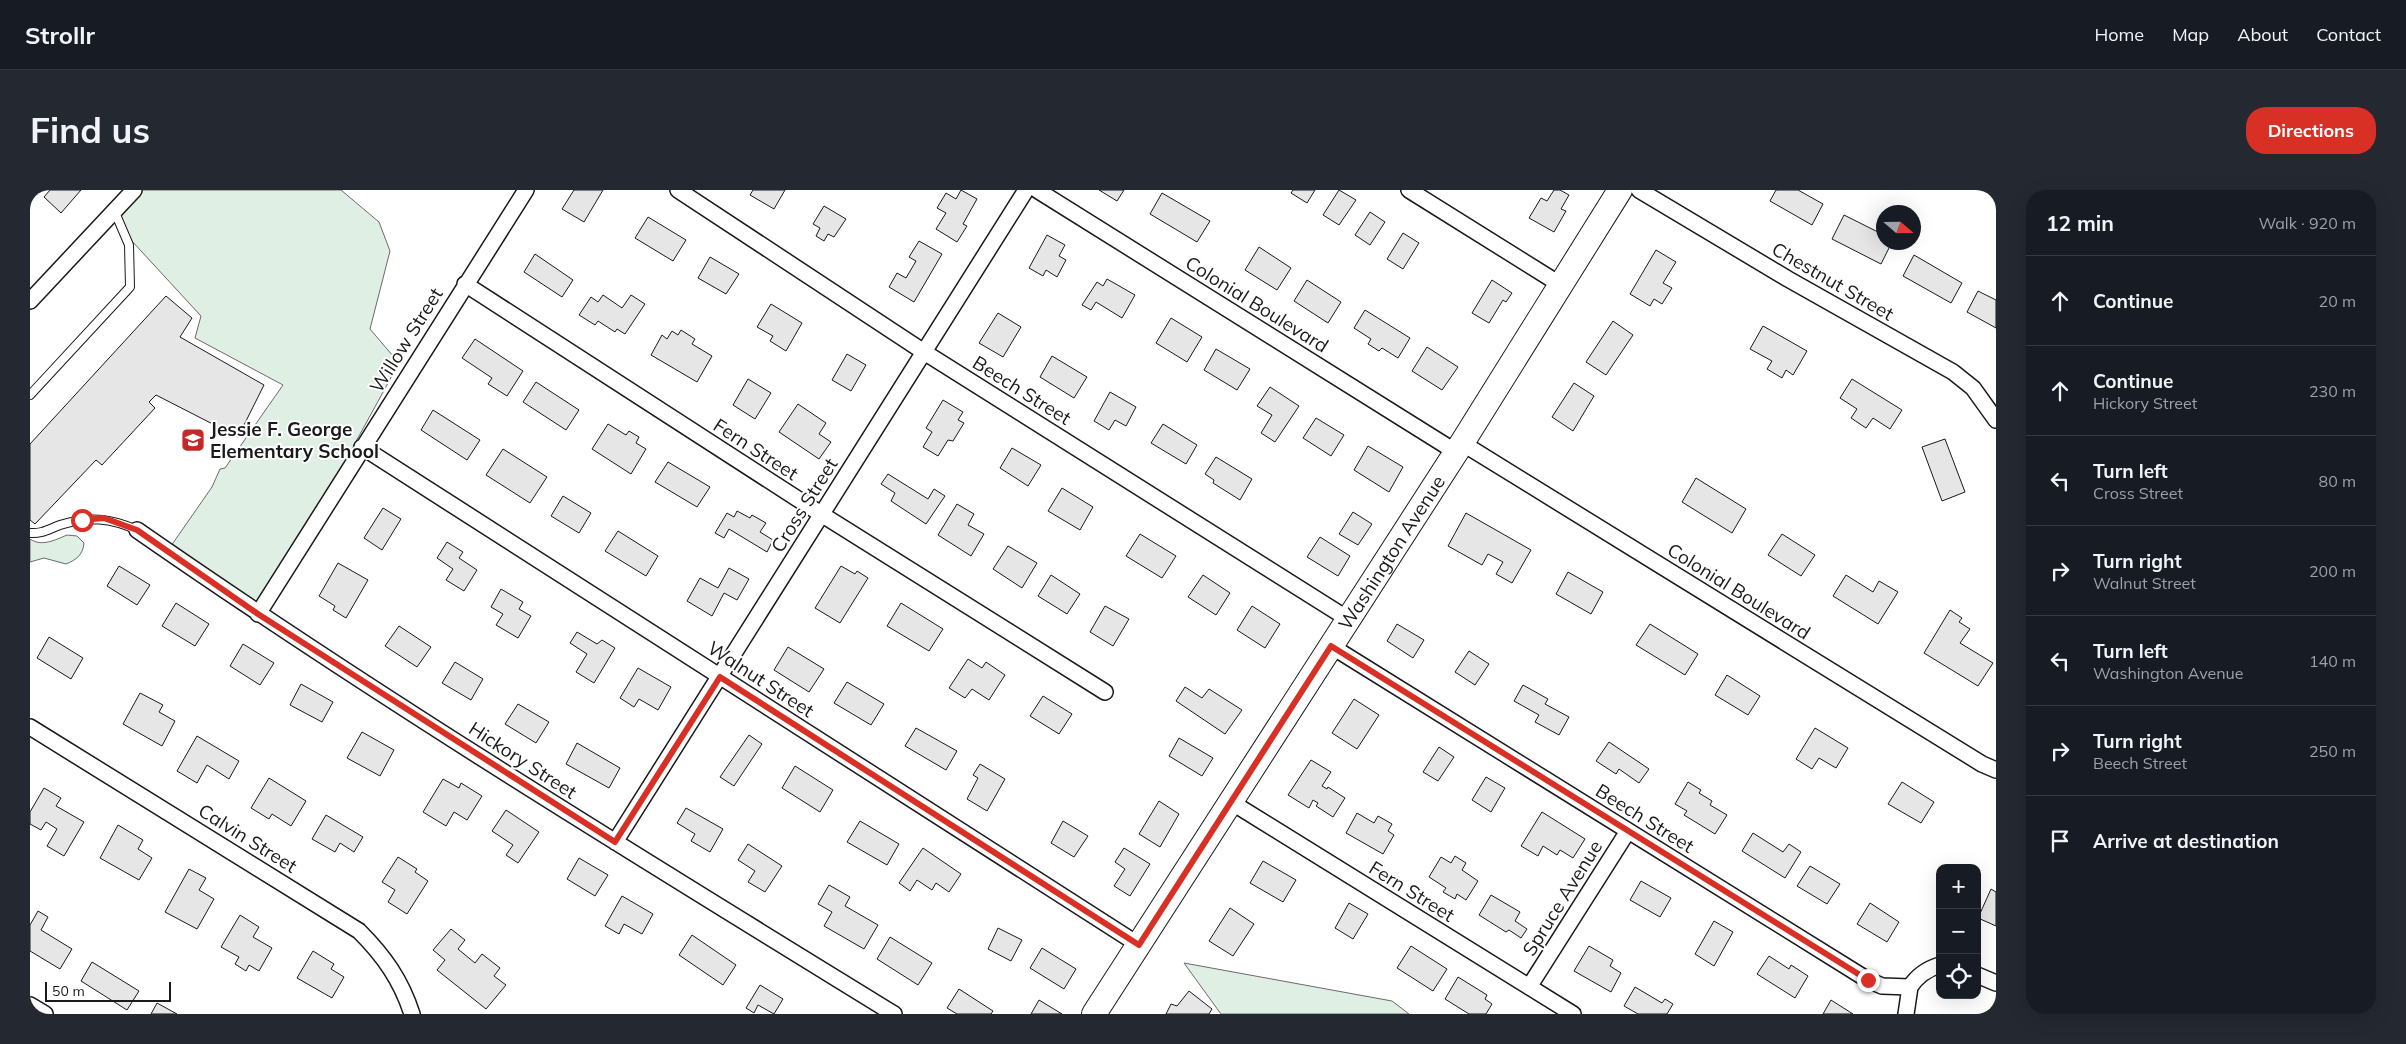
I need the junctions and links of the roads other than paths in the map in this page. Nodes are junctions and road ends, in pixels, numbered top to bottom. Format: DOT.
graph roads {
  1 [pos="134,190"];
  2 [pos="526,190"];
  3 [pos="678,190"];
  4 [pos="1026,190"];
  5 [pos="1037,190"];
  6 [pos="1409,190"];
  7 [pos="1620,190"];
  8 [pos="1639,190"];
  9 [pos="114,210"];
  10 [pos="465,284"];
  11 [pos="1562,285"];
  12 [pos="30,301"];
  13 [pos="924,352"];
  14 [pos="30,395"];
  15 [pos="1996,420"];
  16 [pos="362,447"];
  17 [pos="1459,448"];
  18 [pos="821,514"];
  19 [pos="137,530"];
  20 [pos="30,533"];
  21 [pos="258,614"];
  22 [pos="1348,619"];
  23 [pos="1331,646"];
  24 [pos="720,677"];
  25 [pos="1105,692"];
  26 [pos="30,727"];
  27 [pos="1996,770"];
  28 [pos="1231,802"];
  29 [pos="1628,831"];
  30 [pos="615,842"];
  31 [pos="1139,945"];
  32 [pos="1936,966"];
  33 [pos="1981,977"];
  34 [pos="1996,983"];
  35 [pos="1529,987"];
  36 [pos="1910,987"];
  37 [pos="30,1005"];
  38 [pos="45,1014"];
  39 [pos="412,1014"];
  40 [pos="894,1014"];
  41 [pos="1094,1014"];
  42 [pos="1573,1014"];
  43 [pos="1906,1014"];
  1 -- 9 [label="street"];
  2 -- 10 [label="street, Willow Street"];
  3 -- 13 [label="street, Beech Street"];
  4 -- 13 [label="street, Cross Street"];
  5 -- 17 [label="street, Colonial Boulevard"];
  6 -- 11 [label="street"];
  7 -- 11 [label="main road, Washington Avenue"];
  8 -- 15 [label="street, Chestnut Street"];
  9 -- 12 [label="street"];
  9 -- 14 [label="lane"];
  10 -- 16 [label="street, Willow Street"];
  10 -- 18 [label="street, Fern Street"];
  11 -- 17 [label="main road, Washington Avenue"];
  13 -- 18 [label="street, Cross Street"];
  13 -- 22 [label="street, Beech Street"];
  16 -- 21 [label="street, Willow Street"];
  16 -- 24 [label="street, Walnut Street"];
  17 -- 22 [label="main road, Washington Avenue"];
  17 -- 27 [label="street, Colonial Boulevard"];
  18 -- 24 [label="street, Cross Street"];
  18 -- 25 [label="street, Fern Street"];
  19 -- 20 [label="lane"];
  19 -- 21 [label="street, Hickory Street"];
  21 -- 30 [label="street, Hickory Street"];
  22 -- 23 [label="main road, Washington Avenue"];
  23 -- 28 [label="main road, Washington Avenue"];
  23 -- 29 [label="street, Beech Street"];
  24 -- 30 [label="street, Cross Street"];
  24 -- 31 [label="street, Walnut Street"];
  26 -- 39 [label="street, Calvin Street"];
  28 -- 31 [label="main road, Washington Avenue"];
  28 -- 35 [label="street, Fern Street"];
  29 -- 35 [label="street, Spruce Avenue"];
  29 -- 36 [label="street, Beech Street"];
  30 -- 40 [label="street, Hickory Street"];
  31 -- 41 [label="main road, Washington Avenue"];
  32 -- 36 [label="street"];
  33 -- 34 [label="street"];
  35 -- 42 [label="street, Fern Street"];
  36 -- 43 [label="street"];
  37 -- 38 [label="street"];
}
